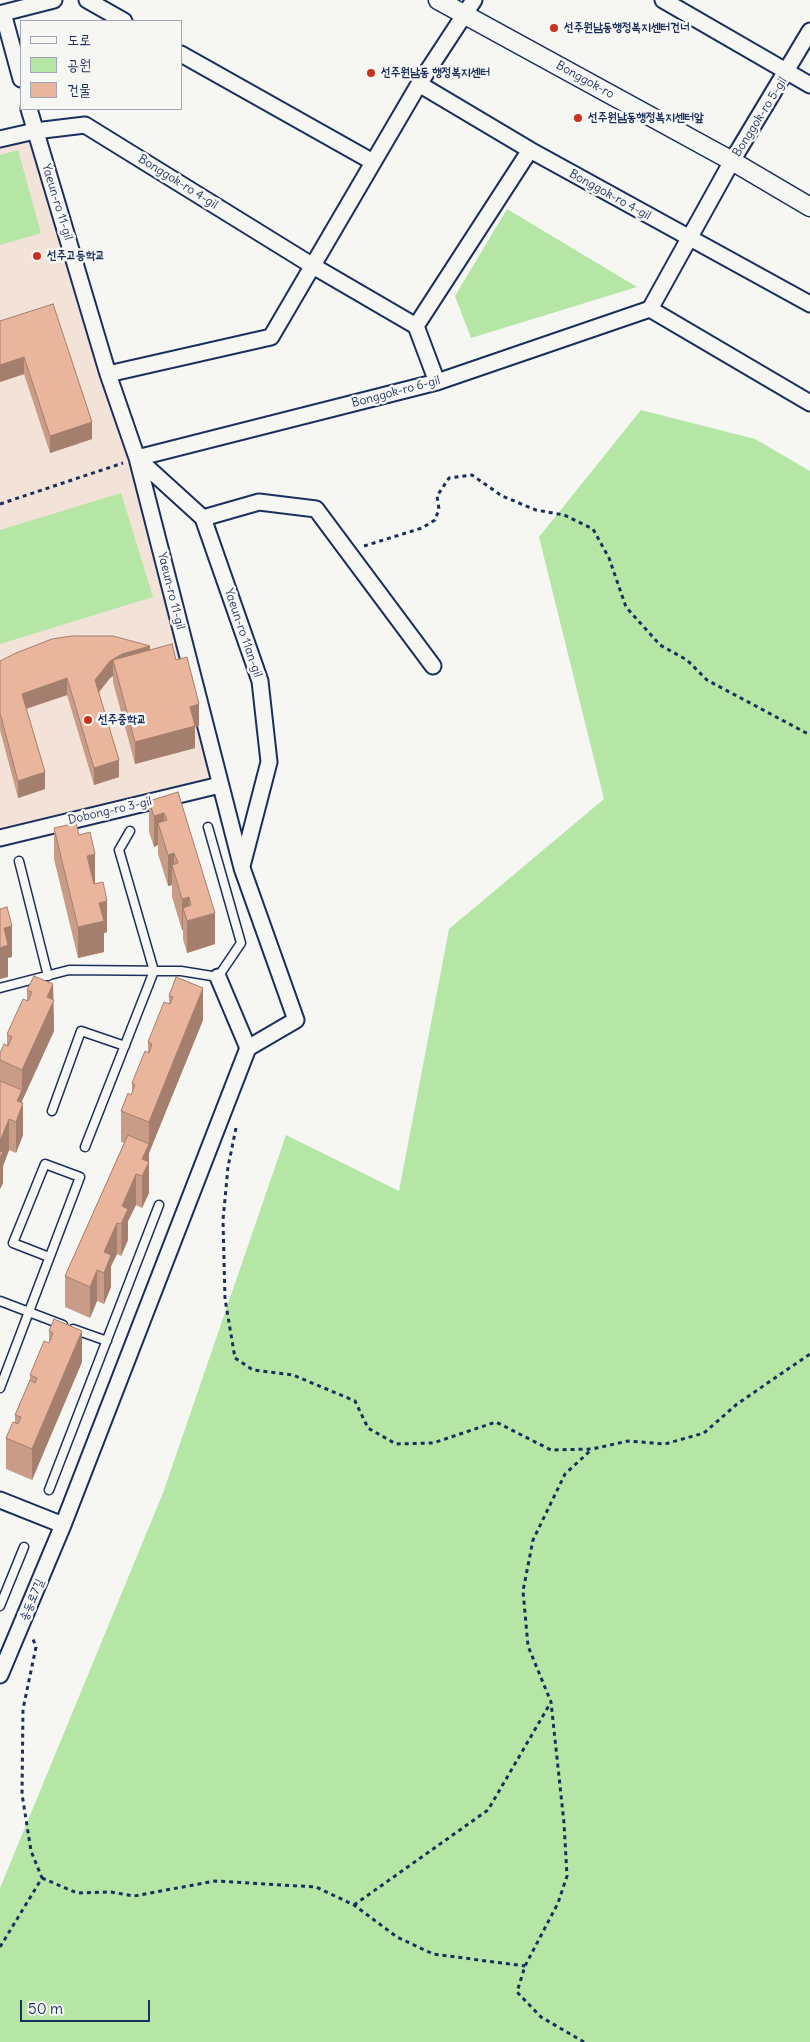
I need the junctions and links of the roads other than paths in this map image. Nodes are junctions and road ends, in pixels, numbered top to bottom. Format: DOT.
graph roads {
  1 [pos="54,0"];
  2 [pos="87,0"];
  3 [pos="438,0"];
  4 [pos="663,0"];
  5 [pos="470,7"];
  6 [pos="2,14"];
  7 [pos="122,20"];
  8 [pos="810,31"];
  9 [pos="182,55"];
  10 [pos="788,72"];
  11 [pos="20,76"];
  12 [pos="419,84"];
  13 [pos="810,85"];
  14 [pos="29,110"];
  15 [pos="35,131"];
  16 [pos="0,139"];
  17 [pos="530,150"];
  18 [pos="372,162"];
  19 [pos="732,162"];
  20 [pos="810,207"];
  21 [pos="689,240"];
  22 [pos="313,266"];
  23 [pos="810,304"];
  24 [pos="650,310"];
  25 [pos="416,326"];
  26 [pos="108,374"];
  27 [pos="437,382"];
  28 [pos="810,403"];
  29 [pos="137,458"];
  30 [pos="203,518"];
  31 [pos="433,666"];
  32 [pos="220,785"];
  33 [pos="208,826"];
  34 [pos="130,831"];
  35 [pos="0,838"];
  36 [pos="20,861"];
  37 [pos="242,868"];
  38 [pos="154,971"];
  39 [pos="48,976"];
  40 [pos="218,977"];
  41 [pos="0,988"];
  42 [pos="124,1046"];
  43 [pos="248,1048"];
  44 [pos="52,1111"];
  45 [pos="85,1147"];
  46 [pos="159,1205"];
  47 [pos="49,1257"];
  48 [pos="0,1301"];
  49 [pos="28,1312"];
  50 [pos="106,1342"];
  51 [pos="0,1388"];
  52 [pos="49,1490"];
  53 [pos="0,1500"];
  54 [pos="63,1525"];
  55 [pos="24,1547"];
  56 [pos="0,1606"];
  57 [pos="0,1675"];
  1 -- 6 [label="street"];
  2 -- 7 [label="street"];
  3 -- 5 [label="street, Bonggok-ro"];
  4 -- 10 [label="street"];
  5 -- 12 [label="street"];
  5 -- 19 [label="street, Bonggok-ro"];
  6 -- 11 [label="street"];
  8 -- 10 [label="street, Bonggok-ro 5-gil"];
  9 -- 18 [label="street"];
  10 -- 13 [label="street, Bonggok-ro 5-gil"];
  10 -- 19 [label="street, Bonggok-ro 5-gil"];
  12 -- 17 [label="street, Bonggok-ro 4-gil"];
  12 -- 18 [label="street"];
  14 -- 15 [label="street, Yaeun-ro 11-gil"];
  15 -- 16 [label="street, Bonggok-ro 4-gil"];
  15 -- 22 [label="street, Bonggok-ro 4-gil"];
  15 -- 26 [label="street, Yaeun-ro 11-gil"];
  17 -- 21 [label="street, Bonggok-ro 4-gil"];
  17 -- 25 [label="street"];
  18 -- 22 [label="street"];
  19 -- 20 [label="street, Bonggok-ro"];
  19 -- 21 [label="street"];
  21 -- 23 [label="street"];
  21 -- 24 [label="street"];
  22 -- 25 [label="street, Bonggok-ro 4-gil"];
  22 -- 26 [label="street"];
  24 -- 27 [label="street, Bonggok-ro 6-gil"];
  24 -- 28 [label="street"];
  25 -- 27 [label="street"];
  26 -- 29 [label="street, Yaeun-ro 11-gil"];
  27 -- 29 [label="street, Bonggok-ro 6-gil"];
  29 -- 30 [label="street, Yaeun-ro 11an-gil"];
  29 -- 32 [label="street, Yaeun-ro 11-gil"];
  30 -- 31 [label="street"];
  30 -- 37 [label="street, Yaeun-ro 11an-gil"];
  32 -- 35 [label="street, Dobong-ro 3-gil"];
  32 -- 37 [label="street, Yaeun-ro 11-gil"];
  33 -- 40 [label="lane"];
  34 -- 38 [label="lane"];
  36 -- 39 [label="lane"];
  37 -- 43 [label="street, Yaeun-ro 11-gil"];
  38 -- 39 [label="lane"];
  38 -- 40 [label="lane"];
  38 -- 42 [label="lane"];
  39 -- 41 [label="lane"];
  40 -- 43 [label="street"];
  42 -- 44 [label="lane"];
  42 -- 45 [label="lane"];
  43 -- 54 [label="street, 송동로7길"];
  46 -- 50 [label="lane"];
  47 -- 47 [label="lane"];
  47 -- 49 [label="lane"];
  48 -- 49 [label="lane"];
  49 -- 50 [label="lane"];
  49 -- 51 [label="lane"];
  50 -- 52 [label="lane"];
  53 -- 54 [label="street"];
  54 -- 57 [label="street, 송동로7길"];
  55 -- 56 [label="lane"];
}
